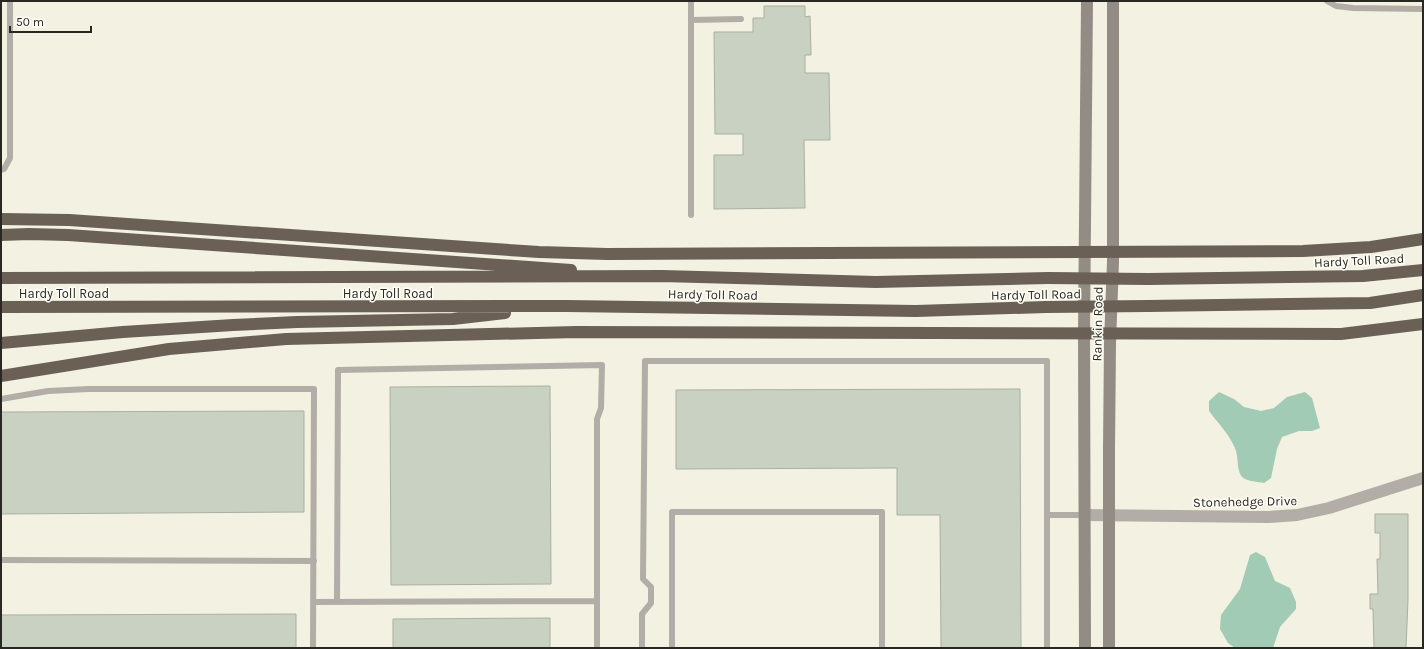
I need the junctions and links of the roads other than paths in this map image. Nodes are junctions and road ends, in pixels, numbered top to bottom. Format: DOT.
graph roads {
  1 [pos="10,1"];
  2 [pos="691,1"];
  3 [pos="1087,1"];
  4 [pos="1113,1"];
  5 [pos="1327,1"];
  6 [pos="1423,9"];
  7 [pos="741,18"];
  8 [pos="691,20"];
  9 [pos="1,170"];
  10 [pos="691,215"];
  11 [pos="1,219"];
  12 [pos="1,235"];
  13 [pos="1423,239"];
  14 [pos="1085,251"];
  15 [pos="1112,251"];
  16 [pos="1423,270"];
  17 [pos="662,276"];
  18 [pos="1,278"];
  19 [pos="1423,295"];
  20 [pos="567,306"];
  21 [pos="1,307"];
  22 [pos="1423,324"];
  23 [pos="1110,332"];
  24 [pos="1084,333"];
  25 [pos="1,342"];
  26 [pos="1,376"];
  27 [pos="1,399"];
  28 [pos="1423,478"];
  29 [pos="1047,515"];
  30 [pos="1085,515"];
  31 [pos="1110,515"];
  32 [pos="1,560"];
  33 [pos="314,561"];
  34 [pos="597,601"];
  35 [pos="314,602"];
  36 [pos="337,602"];
  37 [pos="313,648"];
  38 [pos="597,648"];
  39 [pos="642,648"];
  40 [pos="672,648"];
  41 [pos="882,648"];
  42 [pos="1047,648"];
  43 [pos="1085,648"];
  44 [pos="1109,648"];
  1 -- 9 [label="lane"];
  2 -- 8 [label="lane"];
  3 -- 14 [label="main road, Rankin Road"];
  4 -- 15 [label="main road, Rankin Road"];
  5 -- 6 [label="lane"];
  7 -- 8 [label="lane"];
  8 -- 10 [label="lane"];
  11 -- 14 [label="highway"];
  12 -- 17 [label="highway"];
  13 -- 15 [label="highway"];
  14 -- 15 [label="highway"];
  14 -- 24 [label="main road, Rankin Road"];
  15 -- 23 [label="main road, Rankin Road"];
  16 -- 17 [label="highway, Hardy Toll Road, bridge"];
  17 -- 18 [label="highway, Hardy Toll Road"];
  19 -- 20 [label="highway, Hardy Toll Road, bridge"];
  20 -- 21 [label="highway, Hardy Toll Road"];
  20 -- 25 [label="highway"];
  22 -- 23 [label="highway"];
  23 -- 24 [label="highway"];
  23 -- 31 [label="main road, Rankin Road"];
  24 -- 26 [label="highway"];
  24 -- 30 [label="main road, Rankin Road"];
  27 -- 33 [label="lane"];
  28 -- 31 [label="street, Stonehedge Drive"];
  29 -- 30 [label="lane"];
  29 -- 39 [label="lane"];
  29 -- 42 [label="lane"];
  30 -- 31 [label="street, Stonehedge Drive"];
  30 -- 43 [label="main road, Rankin Road"];
  31 -- 44 [label="main road, Rankin Road"];
  32 -- 33 [label="lane"];
  33 -- 35 [label="lane"];
  34 -- 36 [label="lane"];
  34 -- 36 [label="lane"];
  34 -- 38 [label="lane"];
  35 -- 36 [label="lane"];
  35 -- 37 [label="lane"];
  40 -- 41 [label="lane"];
}
